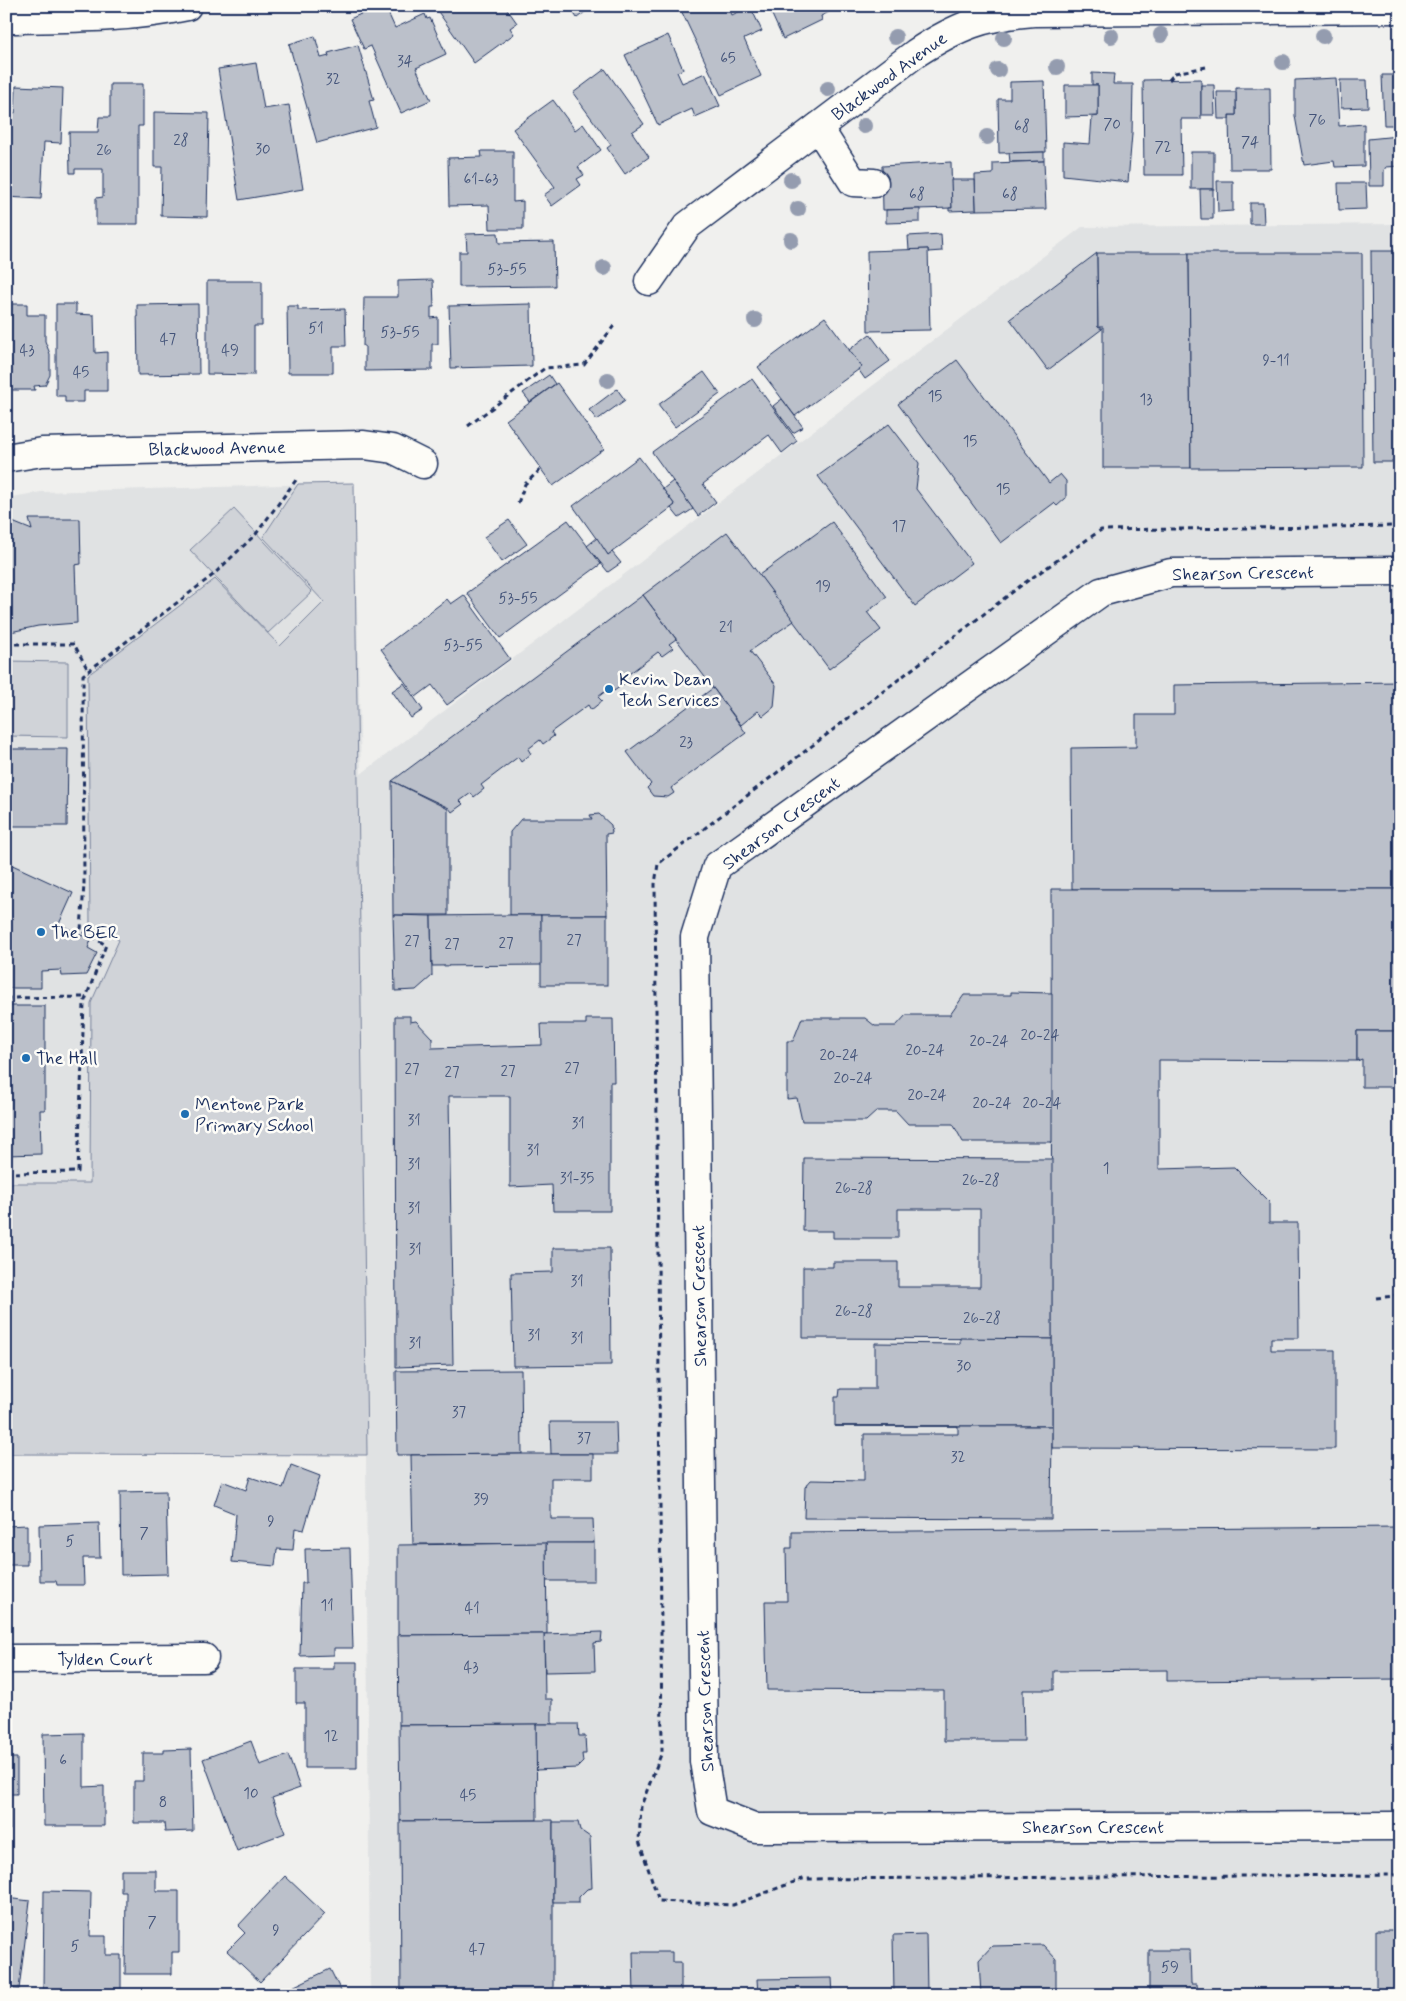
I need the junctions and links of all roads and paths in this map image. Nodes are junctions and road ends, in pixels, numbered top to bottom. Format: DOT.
graph roads {
  1 [pos="187,6"];
  2 [pos="1183,8"];
  3 [pos="1400,9"];
  4 [pos="6,19"];
  5 [pos="1206,67"];
  6 [pos="1169,80"];
  7 [pos="818,127"];
  8 [pos="874,183"];
  9 [pos="649,281"];
  10 [pos="616,323"];
  11 [pos="468,426"];
  12 [pos="6,458"];
  13 [pos="423,464"];
  14 [pos="541,469"];
  15 [pos="296,480"];
  16 [pos="518,503"];
  17 [pos="1400,526"];
  18 [pos="1400,571"];
  19 [pos="6,644"];
  20 [pos="89,672"];
  21 [pos="86,997"];
  22 [pos="8,998"];
  23 [pos="9,1006"];
  24 [pos="6,1173"];
  25 [pos="1400,1291"];
  26 [pos="1376,1298"];
  27 [pos="204,1658"];
  28 [pos="6,1659"];
  29 [pos="1400,1826"];
  30 [pos="1400,1875"];
  1 -- 4 [label="street"];
  2 -- 3 [label="street, Blackwood Avenue"];
  2 -- 7 [label="street, Blackwood Avenue"];
  5 -- 6 [label="path"];
  7 -- 8 [label="street"];
  7 -- 9 [label="street, Blackwood Avenue"];
  10 -- 11 [label="path"];
  12 -- 13 [label="street, Blackwood Avenue"];
  14 -- 16 [label="path"];
  15 -- 20 [label="path"];
  17 -- 30 [label="path"];
  18 -- 29 [label="street, Shearson Crescent"];
  19 -- 20 [label="path"];
  20 -- 21 [label="path"];
  21 -- 22 [label="path"];
  21 -- 24 [label="path"];
  22 -- 23 [label="path"];
  25 -- 26 [label="path"];
  27 -- 28 [label="street, Tylden Court"];
}
